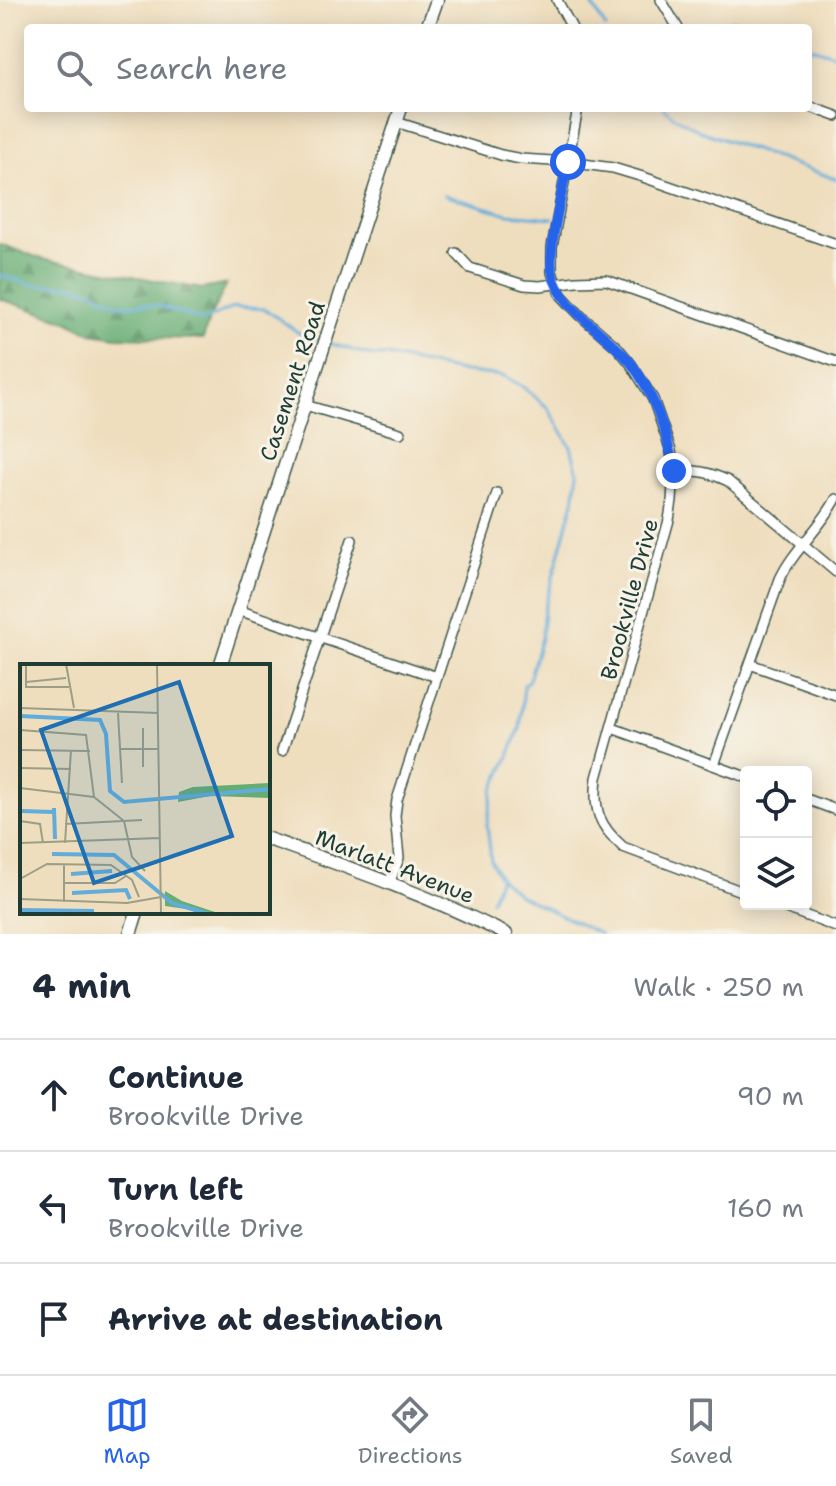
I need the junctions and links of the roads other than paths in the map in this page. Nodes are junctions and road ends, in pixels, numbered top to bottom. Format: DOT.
graph roads {
  1 [pos="437,0"];
  2 [pos="557,0"];
  3 [pos="661,0"];
  4 [pos="428,24"];
  5 [pos="570,24"];
  6 [pos="676,24"];
  7 [pos="812,107"];
  8 [pos="400,112"];
  9 [pos="577,112"];
  10 [pos="836,116"];
  11 [pos="396,122"];
  12 [pos="568,162"];
  13 [pos="836,244"];
  14 [pos="456,253"];
  15 [pos="556,284"];
  16 [pos="836,362"];
  17 [pos="305,405"];
  18 [pos="400,433"];
  19 [pos="674,471"];
  20 [pos="497,493"];
  21 [pos="836,499"];
  22 [pos="352,540"];
  23 [pos="803,544"];
  24 [pos="836,572"];
  25 [pos="238,610"];
  26 [pos="319,637"];
  27 [pos="221,664"];
  28 [pos="750,664"];
  29 [pos="437,677"];
  30 [pos="836,695"];
  31 [pos="612,728"];
  32 [pos="282,751"];
  33 [pos="714,765"];
  34 [pos="740,775"];
  35 [pos="812,801"];
  36 [pos="836,810"];
  37 [pos="270,840"];
  38 [pos="390,881"];
  39 [pos="740,891"];
  40 [pos="791,910"];
  41 [pos="136,914"];
  42 [pos="836,927"];
  43 [pos="130,934"];
  44 [pos="506,934"];
  1 -- 4 [label="street"];
  2 -- 5 [label="street"];
  3 -- 6 [label="street"];
  7 -- 10 [label="street"];
  8 -- 11 [label="street, Casement Road"];
  9 -- 12 [label="street"];
  11 -- 12 [label="street"];
  11 -- 17 [label="street, Casement Road"];
  12 -- 13 [label="street"];
  12 -- 15 [label="street"];
  14 -- 15 [label="street"];
  15 -- 16 [label="street"];
  15 -- 19 [label="street, Brookville Drive"];
  17 -- 18 [label="street"];
  17 -- 25 [label="street, Casement Road"];
  19 -- 23 [label="street"];
  19 -- 31 [label="street, Brookville Drive"];
  20 -- 29 [label="street"];
  21 -- 23 [label="street"];
  22 -- 26 [label="street"];
  23 -- 24 [label="street"];
  23 -- 28 [label="street"];
  25 -- 26 [label="street"];
  25 -- 27 [label="street, Casement Road"];
  26 -- 29 [label="street"];
  26 -- 32 [label="street"];
  28 -- 30 [label="street"];
  28 -- 33 [label="street"];
  29 -- 38 [label="street"];
  31 -- 33 [label="street"];
  31 -- 39 [label="street, Brookville Drive"];
  33 -- 34 [label="street"];
  35 -- 36 [label="street"];
  37 -- 38 [label="street, Marlatt Avenue"];
  38 -- 44 [label="street, Marlatt Avenue"];
  40 -- 42 [label="street"];
  41 -- 43 [label="street"];
}
